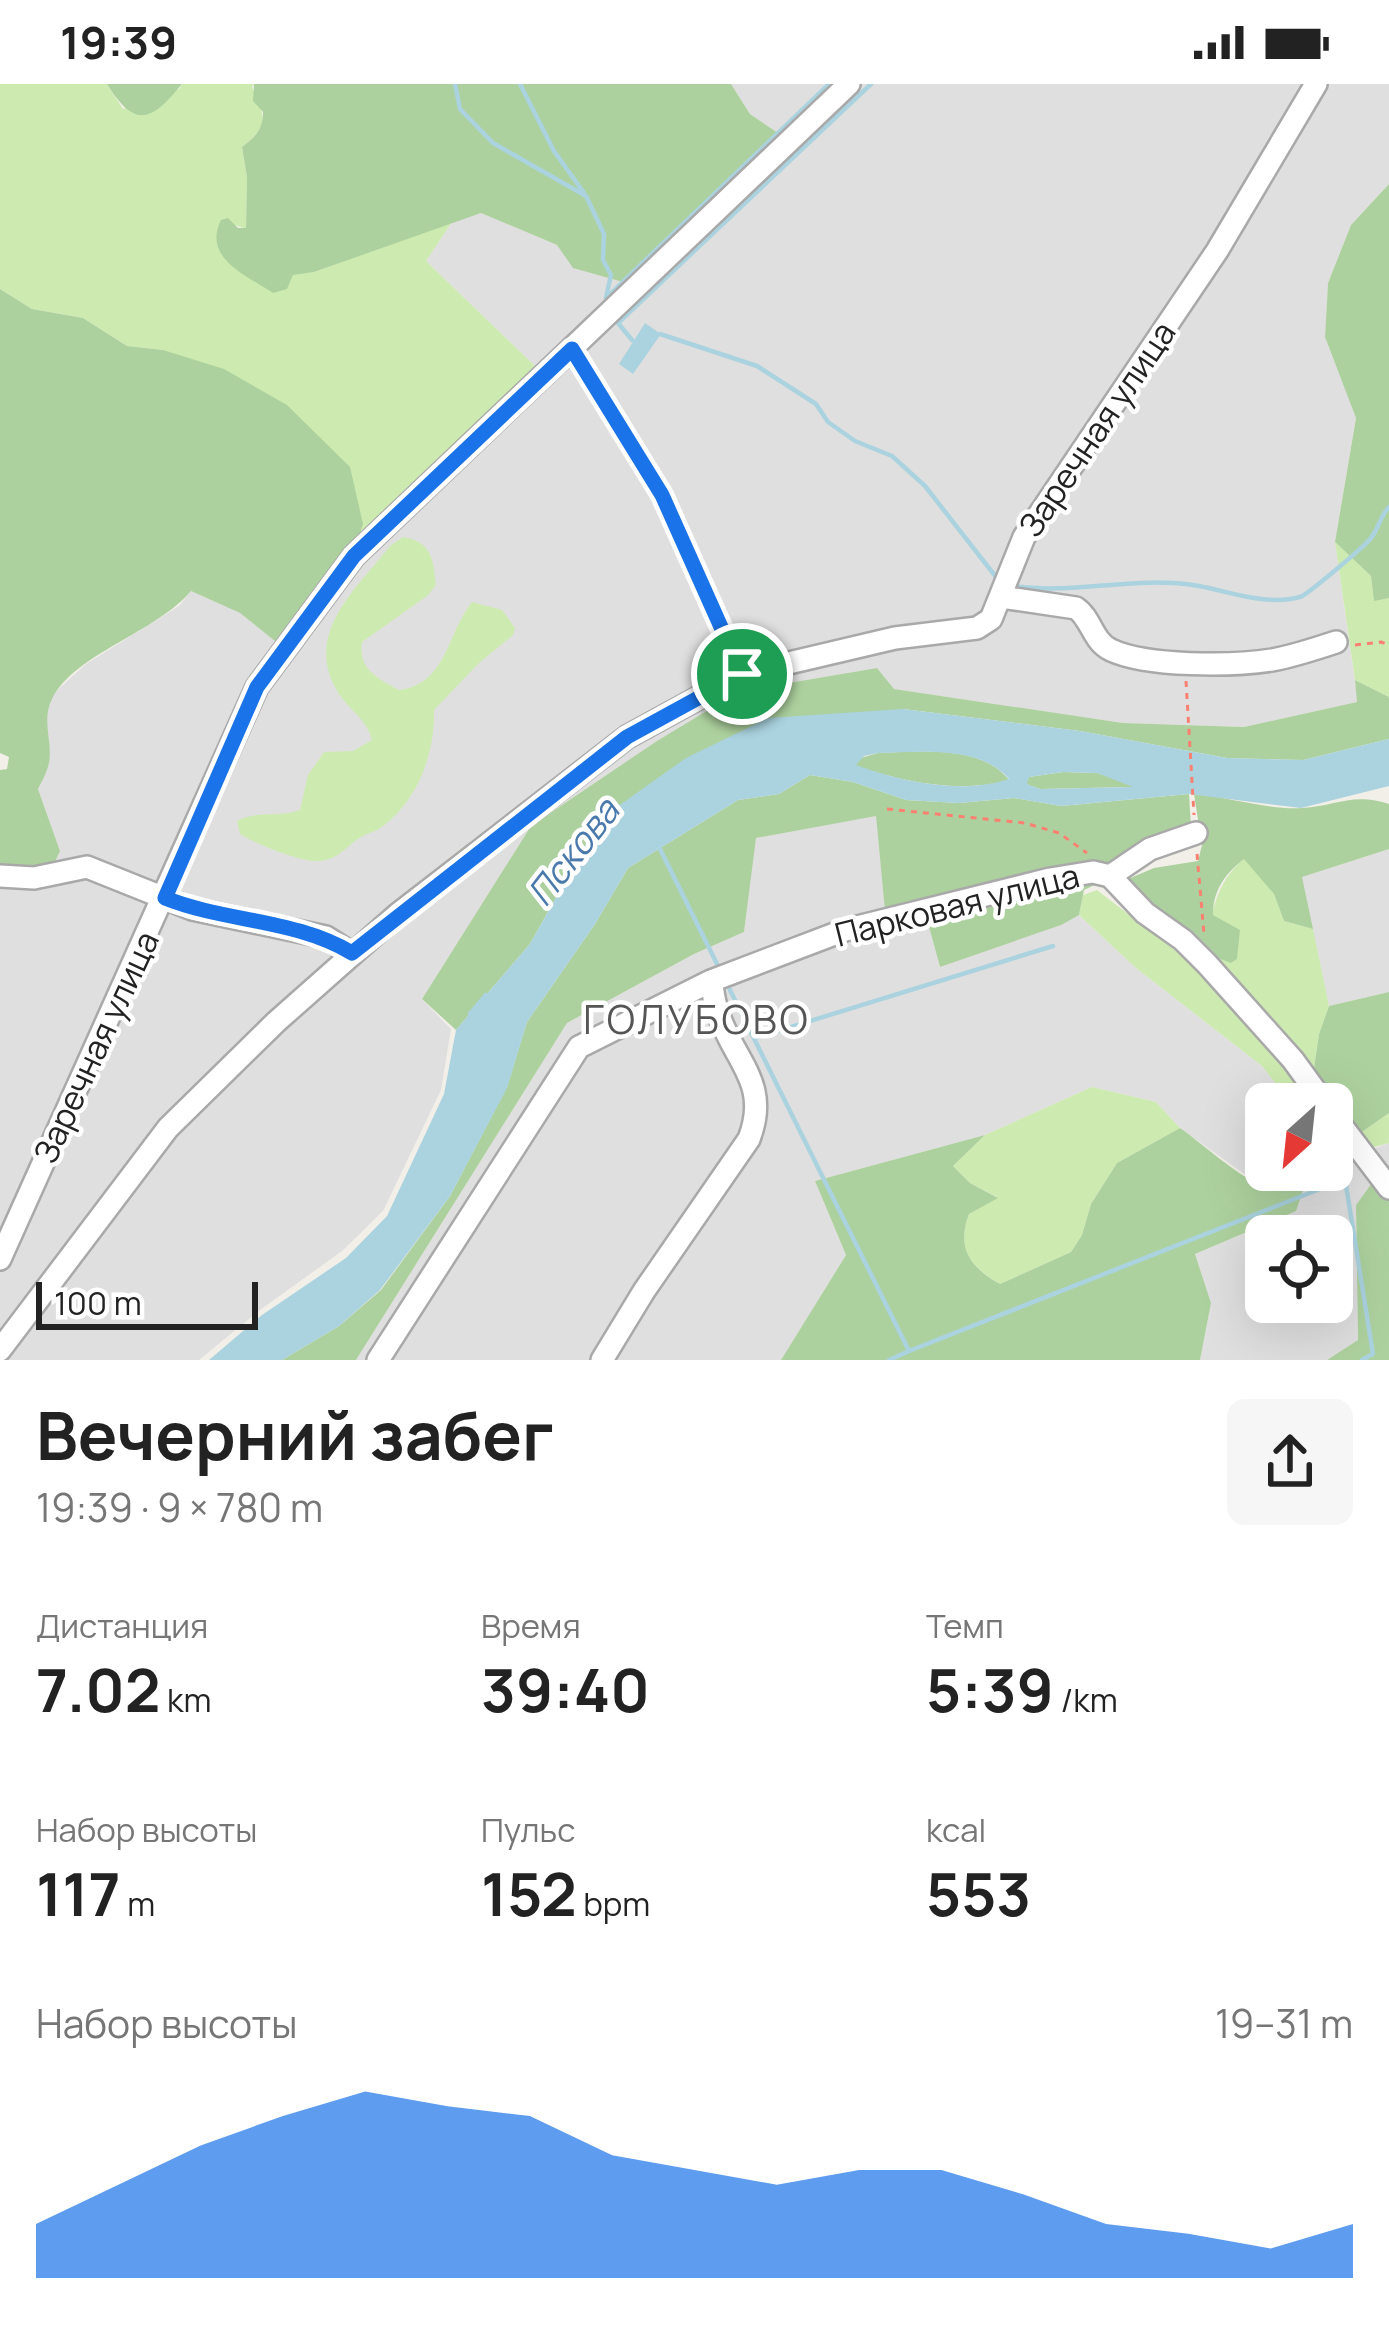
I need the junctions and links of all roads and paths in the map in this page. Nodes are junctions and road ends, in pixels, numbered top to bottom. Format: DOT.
graph roads {
  1 [pos="849,84"];
  2 [pos="1316,84"];
  3 [pos="572,349"];
  4 [pos="1001,597"];
  5 [pos="1336,641"];
  6 [pos="1389,645"];
  7 [pos="1184,661"];
  8 [pos="742,674"];
  9 [pos="886,809"];
  10 [pos="1196,833"];
  11 [pos="0,876"];
  12 [pos="1110,876"];
  13 [pos="165,898"];
  14 [pos="352,953"];
  15 [pos="1207,964"];
  16 [pos="711,981"];
  17 [pos="1310,1083"];
  18 [pos="1353,1141"];
  19 [pos="1389,1188"];
  20 [pos="0,1259"];
  21 [pos="0,1350"];
  22 [pos="378,1360"];
  23 [pos="602,1360"];
  1 -- 3 [label="street, Заречная улица"];
  2 -- 4 [label="street, Заречная улица"];
  3 -- 8 [label="path"];
  3 -- 13 [label="street, Заречная улица"];
  4 -- 7 [label="street"];
  4 -- 8 [label="street"];
  5 -- 6 [label="path"];
  5 -- 7 [label="street"];
  7 -- 10 [label="path"];
  8 -- 14 [label="street"];
  9 -- 12 [label="path"];
  10 -- 12 [label="street"];
  10 -- 15 [label="path"];
  11 -- 13 [label="street"];
  12 -- 15 [label="street, Парковая улица"];
  12 -- 16 [label="street, Парковая улица"];
  13 -- 14 [label="street"];
  13 -- 20 [label="street, Заречная улица"];
  14 -- 21 [label="street"];
  15 -- 17 [label="street, Парковая улица"];
  16 -- 22 [label="street, Парковая улица"];
  16 -- 23 [label="street"];
  18 -- 19 [label="street"];
}
